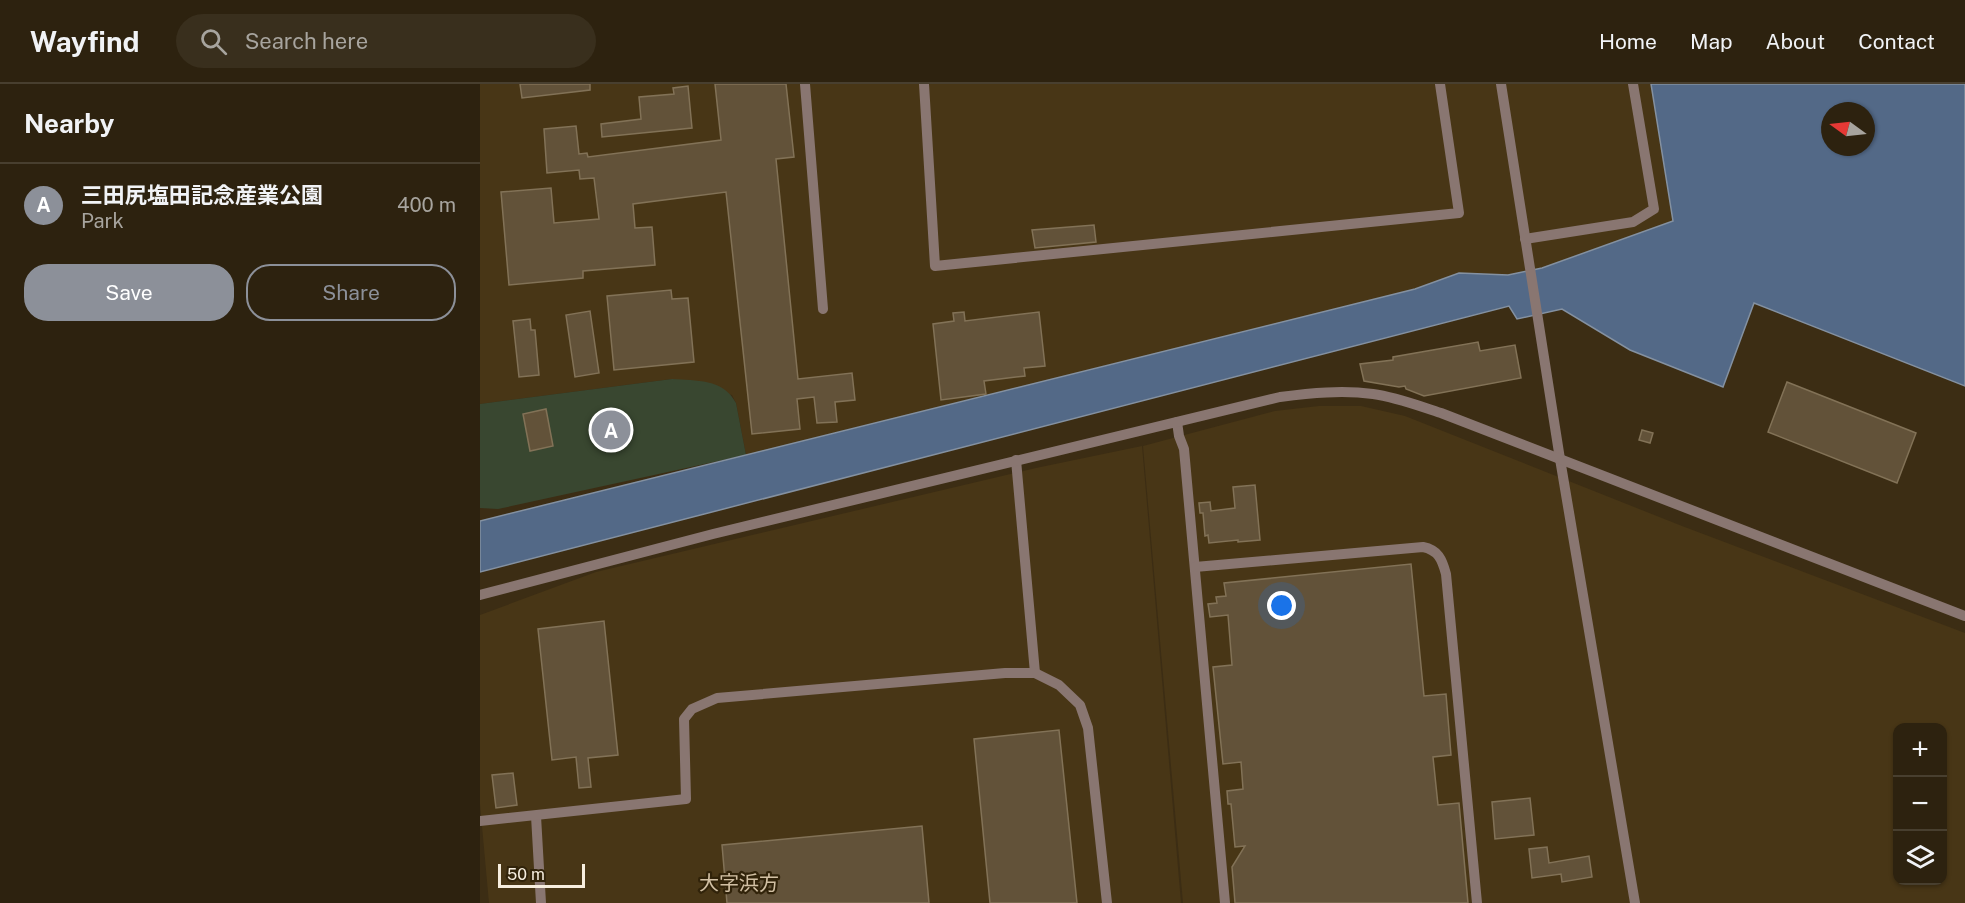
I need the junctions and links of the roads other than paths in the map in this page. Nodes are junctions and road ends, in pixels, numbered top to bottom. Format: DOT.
graph roads {
  1 [pos="805,84"];
  2 [pos="924,84"];
  3 [pos="1440,84"];
  4 [pos="1501,84"];
  5 [pos="1633,84"];
  6 [pos="1525,239"];
  7 [pos="823,309"];
  8 [pos="1177,422"];
  9 [pos="1560,459"];
  10 [pos="1016,460"];
  11 [pos="1195,567"];
  12 [pos="480,595"];
  13 [pos="1965,616"];
  14 [pos="1035,673"];
  15 [pos="536,816"];
  16 [pos="480,821"];
  17 [pos="542,903"];
  18 [pos="1107,903"];
  19 [pos="1225,903"];
  20 [pos="1477,903"];
  21 [pos="1635,903"];
  1 -- 7 [label="street"];
  2 -- 3 [label="street"];
  4 -- 6 [label="street"];
  5 -- 6 [label="street"];
  6 -- 9 [label="street"];
  8 -- 9 [label="street"];
  8 -- 10 [label="street"];
  8 -- 11 [label="street"];
  9 -- 13 [label="street"];
  9 -- 21 [label="street"];
  10 -- 12 [label="street"];
  10 -- 14 [label="street"];
  11 -- 19 [label="street"];
  11 -- 20 [label="street"];
  14 -- 15 [label="street"];
  14 -- 18 [label="street"];
  15 -- 16 [label="street"];
  15 -- 17 [label="street"];
}
